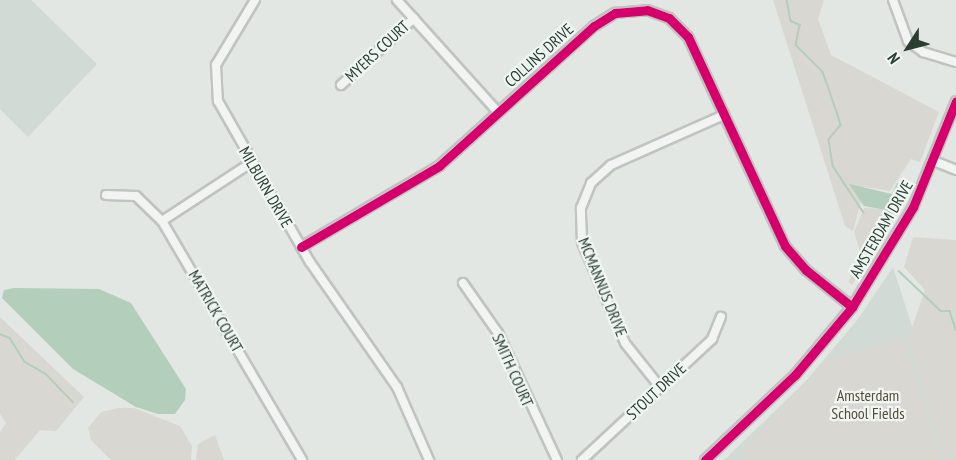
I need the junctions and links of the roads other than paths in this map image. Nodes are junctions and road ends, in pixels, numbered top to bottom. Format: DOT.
graph roads {
  1 [pos="255,0"];
  2 [pos="398,0"];
  3 [pos="893,0"];
  4 [pos="414,18"];
  5 [pos="956,62"];
  6 [pos="341,85"];
  7 [pos="956,101"];
  8 [pos="498,112"];
  9 [pos="724,116"];
  10 [pos="934,161"];
  11 [pos="252,162"];
  12 [pos="956,170"];
  13 [pos="106,195"];
  14 [pos="162,221"];
  15 [pos="300,247"];
  16 [pos="463,283"];
  17 [pos="852,307"];
  18 [pos="721,317"];
  19 [pos="660,387"];
  20 [pos="302,460"];
  21 [pos="429,460"];
  22 [pos="557,460"];
  23 [pos="582,460"];
  24 [pos="705,460"];
  1 -- 11 [label="street, MILBURN DRIVE"];
  2 -- 4 [label="street"];
  3 -- 5 [label="street"];
  4 -- 6 [label="street, MYERS COURT"];
  4 -- 8 [label="street"];
  7 -- 10 [label="street, AMSTERDAM DRIVE"];
  8 -- 9 [label="street, COLLINS DRIVE"];
  8 -- 15 [label="street, COLLINS DRIVE"];
  9 -- 17 [label="street, COLLINS DRIVE"];
  9 -- 19 [label="street, MCMANNUS DRIVE"];
  10 -- 12 [label="street"];
  10 -- 17 [label="street, AMSTERDAM DRIVE"];
  11 -- 14 [label="street"];
  11 -- 15 [label="street, MILBURN DRIVE"];
  13 -- 14 [label="street, MATRICK COURT"];
  14 -- 20 [label="street, MATRICK COURT"];
  15 -- 21 [label="street, MILBURN DRIVE"];
  16 -- 22 [label="street, SMITH COURT"];
  17 -- 24 [label="street, AMSTERDAM DRIVE"];
  18 -- 19 [label="street, STOUT DRIVE"];
  19 -- 23 [label="street, STOUT DRIVE"];
}
